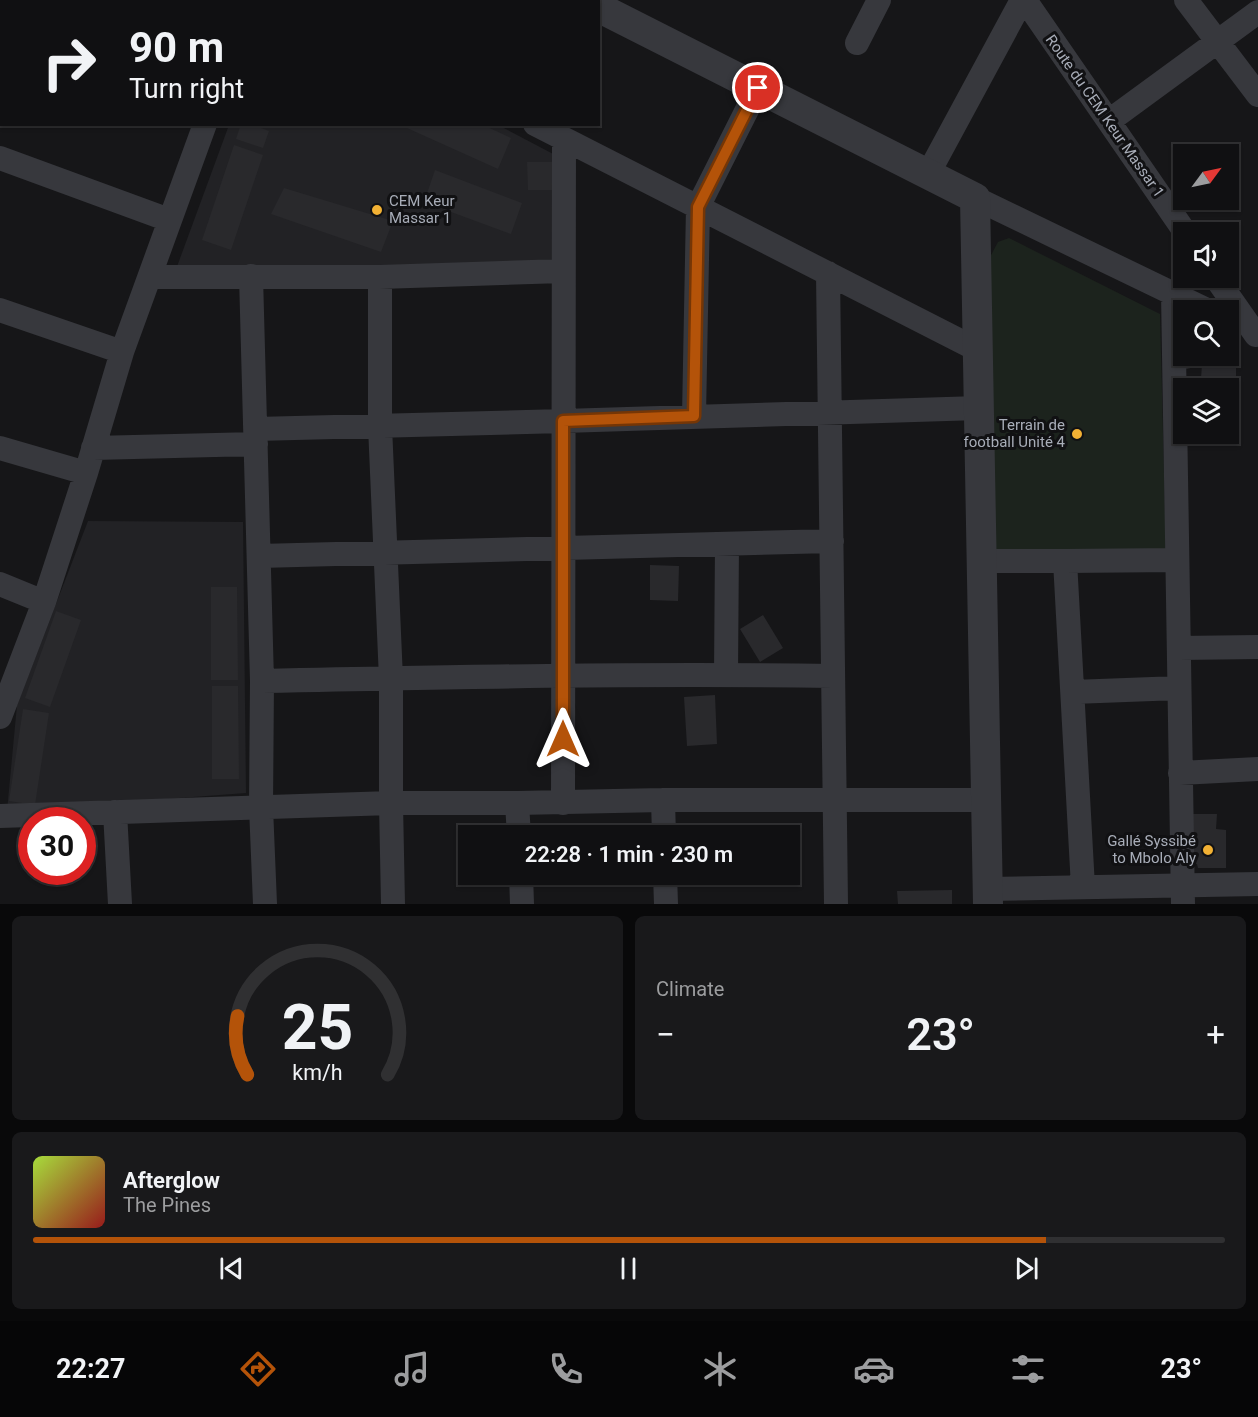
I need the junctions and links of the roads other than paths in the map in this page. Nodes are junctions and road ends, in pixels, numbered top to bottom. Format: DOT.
graph roads {
  1 [pos="879,0"];
  2 [pos="1024,0"];
  3 [pos="1186,0"];
  4 [pos="600,8"];
  5 [pos="1258,12"];
  6 [pos="1217,41"];
  7 [pos="857,43"];
  8 [pos="758,88"];
  9 [pos="1258,95"];
  10 [pos="1109,121"];
  11 [pos="204,126"];
  12 [pos="540,126"];
  13 [pos="564,139"];
  14 [pos="0,158"];
  15 [pos="928,174"];
  16 [pos="975,198"];
  17 [pos="698,207"];
  18 [pos="169,220"];
  19 [pos="1178,222"];
  20 [pos="563,272"];
  21 [pos="828,273"];
  22 [pos="251,276"];
  23 [pos="150,277"];
  24 [pos="380,278"];
  25 [pos="1223,288"];
  26 [pos="1173,293"];
  27 [pos="1187,300"];
  28 [pos="0,310"];
  29 [pos="1239,327"];
  30 [pos="1257,336"];
  31 [pos="978,350"];
  32 [pos="122,352"];
  33 [pos="979,408"];
  34 [pos="830,412"];
  35 [pos="694,416"];
  36 [pos="563,421"];
  37 [pos="380,426"];
  38 [pos="256,436"];
  39 [pos="0,448"];
  40 [pos="93,448"];
  41 [pos="86,473"];
  42 [pos="832,541"];
  43 [pos="727,544"];
  44 [pos="563,548"];
  45 [pos="385,553"];
  46 [pos="259,556"];
  47 [pos="1177,560"];
  48 [pos="982,561"];
  49 [pos="1065,561"];
  50 [pos="0,584"];
  51 [pos="44,602"];
  52 [pos="1258,647"];
  53 [pos="1179,648"];
  54 [pos="726,674"];
  55 [pos="563,675"];
  56 [pos="833,676"];
  57 [pos="390,679"];
  58 [pos="262,681"];
  59 [pos="1179,688"];
  60 [pos="1073,692"];
  61 [pos="0,717"];
  62 [pos="1258,770"];
  63 [pos="1180,773"];
  64 [pos="663,800"];
  65 [pos="986,800"];
  66 [pos="835,801"];
  67 [pos="391,803"];
  68 [pos="517,803"];
  69 [pos="563,803"];
  70 [pos="261,807"];
  71 [pos="115,812"];
  72 [pos="0,816"];
  73 [pos="518,825"];
  74 [pos="664,825"];
  75 [pos="1258,884"];
  76 [pos="521,885"];
  77 [pos="665,885"];
  78 [pos="1083,887"];
  79 [pos="1183,894"];
  80 [pos="988,896"];
  81 [pos="120,904"];
  82 [pos="265,904"];
  83 [pos="393,904"];
  84 [pos="522,904"];
  85 [pos="666,904"];
  86 [pos="836,904"];
  1 -- 7 [label="street"];
  2 -- 10 [label="street, Route du CEM Keur Massar 1"];
  2 -- 15 [label="street"];
  3 -- 6 [label="street"];
  4 -- 8 [label="street"];
  5 -- 6 [label="street"];
  6 -- 9 [label="street"];
  6 -- 10 [label="street"];
  8 -- 15 [label="street"];
  8 -- 17 [label="street"];
  10 -- 19 [label="street, Route du CEM Keur Massar 1"];
  11 -- 18 [label="street"];
  12 -- 13 [label="street"];
  13 -- 17 [label="street"];
  13 -- 20 [label="street"];
  14 -- 18 [label="street"];
  15 -- 16 [label="street"];
  16 -- 26 [label="street"];
  16 -- 31 [label="street"];
  17 -- 21 [label="street"];
  17 -- 35 [label="street"];
  18 -- 23 [label="street"];
  20 -- 24 [label="street"];
  20 -- 36 [label="street"];
  21 -- 31 [label="street"];
  21 -- 34 [label="street"];
  22 -- 23 [label="street"];
  22 -- 24 [label="street"];
  22 -- 38 [label="street"];
  23 -- 32 [label="street"];
  24 -- 37 [label="street"];
  25 -- 30 [label="street"];
  26 -- 27 [label="street"];
  26 -- 47 [label="street"];
  28 -- 32 [label="street"];
  29 -- 30 [label="street"];
  31 -- 33 [label="street"];
  32 -- 40 [label="street"];
  33 -- 34 [label="street"];
  33 -- 48 [label="street"];
  34 -- 35 [label="street"];
  34 -- 42 [label="street"];
  35 -- 36 [label="street"];
  36 -- 37 [label="street"];
  36 -- 44 [label="street"];
  37 -- 38 [label="street"];
  37 -- 45 [label="street"];
  38 -- 40 [label="street"];
  38 -- 46 [label="street"];
  39 -- 41 [label="street"];
  40 -- 41 [label="street"];
  41 -- 51 [label="street"];
  42 -- 43 [label="street"];
  42 -- 56 [label="street"];
  43 -- 44 [label="street"];
  43 -- 54 [label="street"];
  44 -- 45 [label="street"];
  44 -- 55 [label="street"];
  45 -- 46 [label="street"];
  45 -- 57 [label="street"];
  46 -- 58 [label="street"];
  47 -- 49 [label="street"];
  47 -- 53 [label="street"];
  48 -- 49 [label="street"];
  48 -- 65 [label="street"];
  49 -- 60 [label="street"];
  50 -- 51 [label="street"];
  51 -- 61 [label="street"];
  52 -- 53 [label="street"];
  53 -- 59 [label="street"];
  54 -- 55 [label="street"];
  54 -- 56 [label="street"];
  55 -- 57 [label="street"];
  55 -- 69 [label="street"];
  56 -- 66 [label="street"];
  57 -- 58 [label="street"];
  57 -- 67 [label="street"];
  58 -- 70 [label="street"];
  59 -- 60 [label="street"];
  59 -- 63 [label="street"];
  60 -- 78 [label="street"];
  62 -- 63 [label="street"];
  63 -- 79 [label="street"];
  64 -- 66 [label="street"];
  64 -- 69 [label="street"];
  64 -- 74 [label="street"];
  65 -- 66 [label="street"];
  65 -- 80 [label="street"];
  66 -- 86 [label="street"];
  67 -- 68 [label="street"];
  67 -- 70 [label="street"];
  67 -- 83 [label="street"];
  68 -- 69 [label="street"];
  68 -- 73 [label="street"];
  70 -- 71 [label="street"];
  70 -- 82 [label="street"];
  71 -- 72 [label="street"];
  71 -- 81 [label="street"];
  75 -- 79 [label="street"];
  76 -- 84 [label="street"];
  77 -- 85 [label="street"];
  78 -- 79 [label="street"];
  78 -- 80 [label="street"];
}
